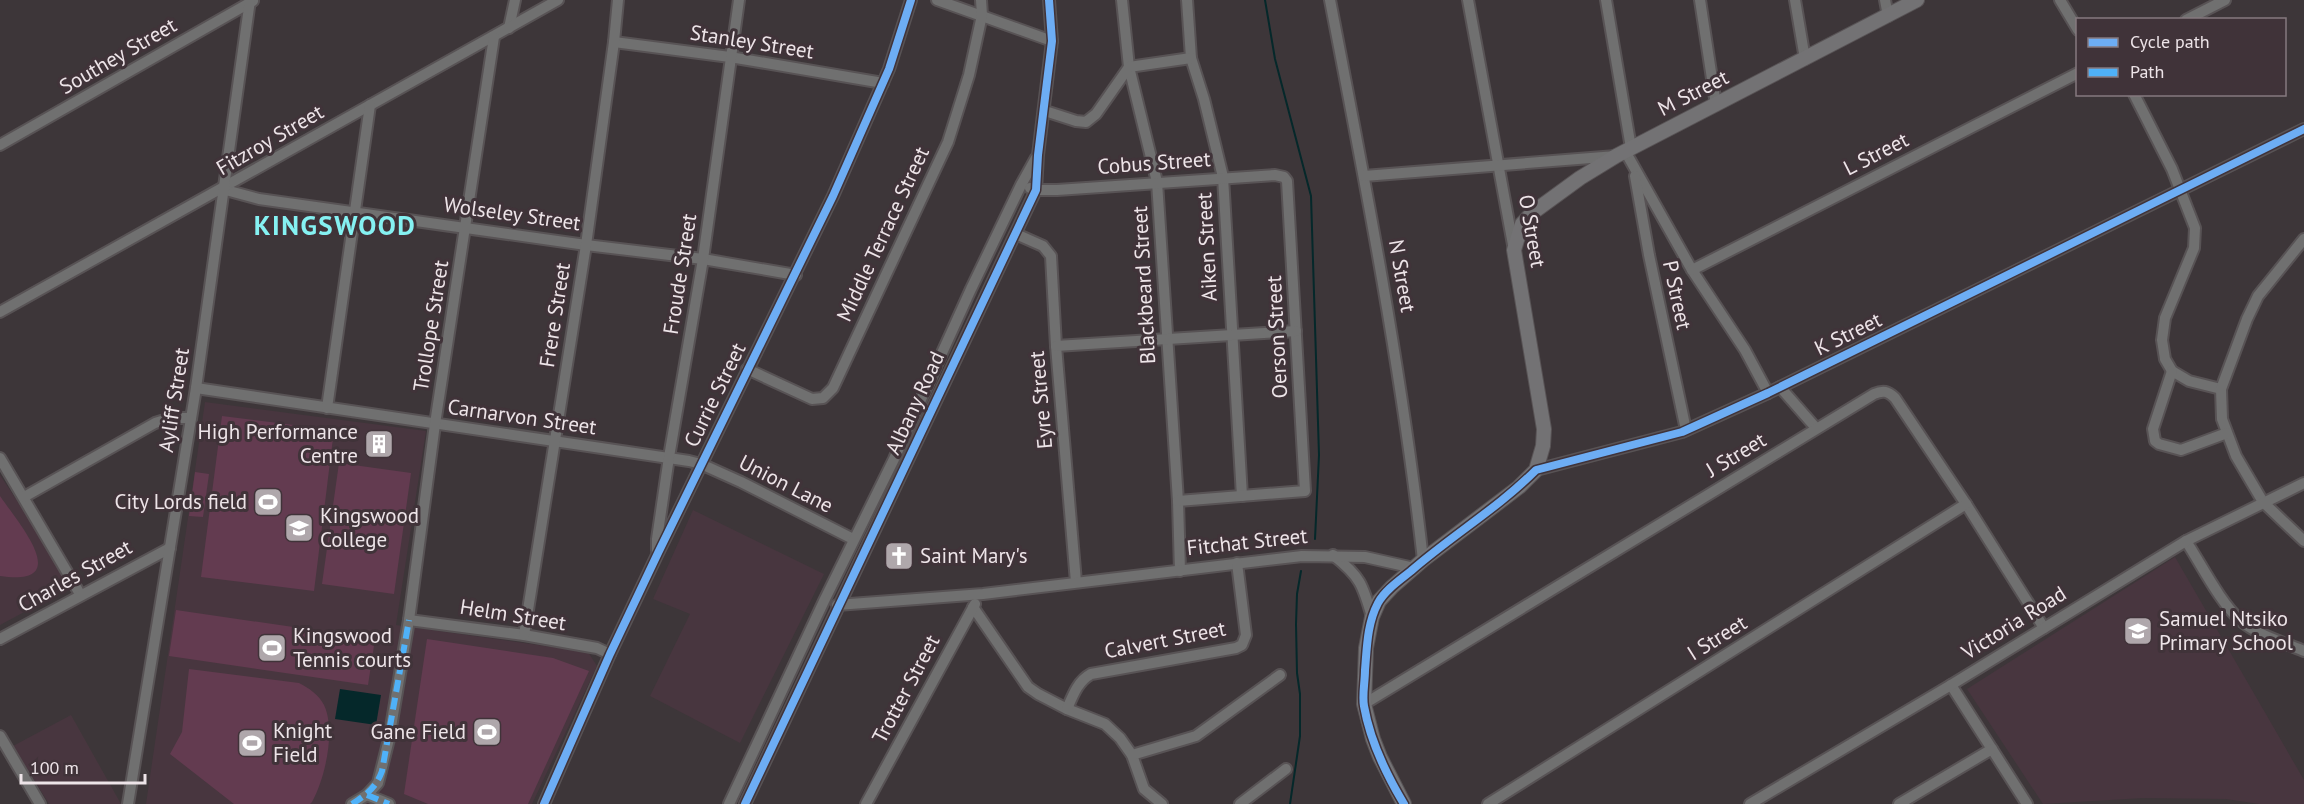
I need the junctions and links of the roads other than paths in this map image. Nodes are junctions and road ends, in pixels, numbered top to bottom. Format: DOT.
graph roads {
  1 [pos="515,0"];
  2 [pos="558,0"];
  3 [pos="618,0"];
  4 [pos="739,0"];
  5 [pos="911,0"];
  6 [pos="937,0"];
  7 [pos="981,0"];
  8 [pos="1049,0"];
  9 [pos="1122,0"];
  10 [pos="1187,0"];
  11 [pos="1330,0"];
  12 [pos="1468,0"];
  13 [pos="1606,0"];
  14 [pos="1700,0"];
  15 [pos="1795,0"];
  16 [pos="1886,0"];
  17 [pos="1917,0"];
  18 [pos="2060,0"];
  19 [pos="2225,0"];
  20 [pos="252,1"];
  21 [pos="982,15"];
  22 [pos="1888,16"];
  23 [pos="2190,18"];
  24 [pos="2076,27"];
  25 [pos="509,28"];
  26 [pos="494,37"];
  27 [pos="1052,41"];
  28 [pos="614,42"];
  29 [pos="730,57"];
  30 [pos="1191,58"];
  31 [pos="1805,58"];
  32 [pos="1129,67"];
  33 [pos="2076,74"];
  34 [pos="883,83"];
  35 [pos="2135,96"];
  36 [pos="370,105"];
  37 [pos="1716,105"];
  38 [pos="1045,111"];
  39 [pos="2304,129"];
  40 [pos="0,145"];
  41 [pos="1624,152"];
  42 [pos="1038,156"];
  43 [pos="1499,164"];
  44 [pos="1634,166"];
  45 [pos="1364,176"];
  46 [pos="1223,177"];
  47 [pos="1157,182"];
  48 [pos="1287,182"];
  49 [pos="1021,185"];
  50 [pos="222,189"];
  51 [pos="1036,190"];
  52 [pos="2181,191"];
  53 [pos="356,212"];
  54 [pos="466,227"];
  55 [pos="1017,234"];
  56 [pos="2304,239"];
  57 [pos="586,245"];
  58 [pos="1514,250"];
  59 [pos="704,259"];
  60 [pos="1692,270"];
  61 [pos="796,275"];
  62 [pos="971,289"];
  63 [pos="986,296"];
  64 [pos="0,312"];
  65 [pos="1296,331"];
  66 [pos="1231,335"];
  67 [pos="1166,341"];
  68 [pos="1056,346"];
  69 [pos="747,369"];
  70 [pos="2172,371"];
  71 [pos="1780,387"];
  72 [pos="196,388"];
  73 [pos="2220,389"];
  74 [pos="1768,393"];
  75 [pos="327,408"];
  76 [pos="191,418"];
  77 [pos="435,424"];
  78 [pos="1816,428"];
  79 [pos="1686,430"];
  80 [pos="2227,433"];
  81 [pos="554,442"];
  82 [pos="669,457"];
  83 [pos="0,458"];
  84 [pos="894,459"];
  85 [pos="701,464"];
  86 [pos="906,465"];
  87 [pos="1536,470"];
  88 [pos="2304,483"];
  89 [pos="1242,496"];
  90 [pos="24,497"];
  91 [pos="1178,501"];
  92 [pos="2263,502"];
  93 [pos="1966,504"];
  94 [pos="853,539"];
  95 [pos="2186,541"];
  96 [pos="2304,541"];
  97 [pos="170,548"];
  98 [pos="658,553"];
  99 [pos="1333,555"];
  100 [pos="1238,563"];
  101 [pos="1419,564"];
  102 [pos="1180,571"];
  103 [pos="1076,582"];
  104 [pos="80,594"];
  105 [pos="983,594"];
  106 [pos="824,601"];
  107 [pos="840,606"];
  108 [pos="973,607"];
  109 [pos="1372,617"];
  110 [pos="409,620"];
  111 [pos="2044,628"];
  112 [pos="524,635"];
  113 [pos="0,639"];
  114 [pos="2304,651"];
  115 [pos="610,654"];
  116 [pos="1280,675"];
  117 [pos="1951,685"];
  118 [pos="783,688"];
  119 [pos="798,693"];
  120 [pos="1364,704"];
  121 [pos="1067,709"];
  122 [pos="0,736"];
  123 [pos="1992,749"];
  124 [pos="1132,755"];
  125 [pos="1286,769"];
  126 [pos="745,770"];
  127 [pos="758,776"];
  128 [pos="367,795"];
  129 [pos="40,804"];
  130 [pos="128,804"];
  131 [pos="352,804"];
  132 [pos="388,804"];
  133 [pos="544,804"];
  134 [pos="729,804"];
  135 [pos="745,804"];
  136 [pos="866,804"];
  137 [pos="1162,804"];
  138 [pos="1240,804"];
  139 [pos="1404,804"];
  140 [pos="1488,804"];
  141 [pos="1749,804"];
  142 [pos="1899,804"];
  143 [pos="2027,804"];
  1 -- 25 [label="street"];
  2 -- 25 [label="street, Fitzroy Street"];
  3 -- 28 [label="street, Frere Street"];
  4 -- 29 [label="street, Froude Street"];
  5 -- 34 [label="street, Currie Street"];
  6 -- 21 [label="street"];
  7 -- 21 [label="street, Middle Terrace Street"];
  8 -- 27 [label="street, Albany Road"];
  9 -- 32 [label="street, Blackbeard Street"];
  10 -- 30 [label="street, Aiken Street"];
  11 -- 45 [label="street, N Street"];
  12 -- 43 [label="street, O Street"];
  13 -- 41 [label="street, P Street"];
  14 -- 37 [label="street"];
  15 -- 31 [label="street"];
  16 -- 22 [label="street"];
  17 -- 22 [label="street, M Street"];
  18 -- 24 [label="street"];
  19 -- 23 [label="street"];
  20 -- 40 [label="street, Southey Street"];
  20 -- 50 [label="street, Ayliff Street"];
  21 -- 27 [label="street"];
  21 -- 69 [label="street, Middle Terrace Street"];
  22 -- 31 [label="street, M Street"];
  25 -- 26 [label="street, Fitzroy Street"];
  26 -- 36 [label="street, Fitzroy Street"];
  26 -- 54 [label="street, Trollope Street"];
  27 -- 38 [label="street, Albany Road"];
  28 -- 29 [label="street, Stanley Street"];
  28 -- 57 [label="street, Frere Street"];
  29 -- 34 [label="street, Stanley Street"];
  29 -- 59 [label="street, Froude Street"];
  30 -- 32 [label="street"];
  30 -- 46 [label="street, Aiken Street"];
  31 -- 37 [label="street, M Street"];
  32 -- 38 [label="street"];
  32 -- 47 [label="street, Blackbeard Street"];
  33 -- 60 [label="street, L Street"];
  34 -- 61 [label="street, Currie Street"];
  35 -- 52 [label="street"];
  36 -- 50 [label="street, Fitzroy Street"];
  36 -- 53 [label="street"];
  37 -- 41 [label="street, M Street"];
  38 -- 42 [label="street, Albany Road"];
  39 -- 52 [label="street, K Street"];
  41 -- 43 [label="street"];
  41 -- 44 [label="street, P Street"];
  41 -- 58 [label="street, M Street"];
  42 -- 49 [label="street, Albany Road"];
  42 -- 51 [label="street, Albany Road"];
  43 -- 45 [label="street"];
  43 -- 58 [label="street, O Street"];
  44 -- 60 [label="street, P Street"];
  44 -- 79 [label="street, P Street"];
  45 -- 101 [label="street, N Street"];
  46 -- 47 [label="street, Cobus Street"];
  46 -- 48 [label="street, Cobus Street"];
  46 -- 66 [label="street, Aiken Street"];
  47 -- 51 [label="street, Cobus Street"];
  47 -- 67 [label="street, Blackbeard Street"];
  48 -- 65 [label="street, Oerson Street"];
  49 -- 51 [label="street, Cobus Street"];
  49 -- 62 [label="street, Albany Road"];
  50 -- 53 [label="street, Wolseley Street"];
  50 -- 64 [label="street, Fitzroy Street"];
  50 -- 72 [label="street, Ayliff Street"];
  51 -- 55 [label="street, Albany Road"];
  52 -- 70 [label="street"];
  52 -- 71 [label="street, K Street"];
  53 -- 54 [label="street, Wolseley Street"];
  53 -- 75 [label="street"];
  54 -- 57 [label="street, Wolseley Street"];
  54 -- 77 [label="street, Trollope Street"];
  55 -- 63 [label="street, Albany Road"];
  55 -- 68 [label="street, Eyre Street"];
  56 -- 73 [label="street"];
  57 -- 59 [label="street, Wolseley Street"];
  57 -- 81 [label="street, Frere Street"];
  58 -- 87 [label="street, O Street"];
  59 -- 61 [label="street, Wolseley Street"];
  59 -- 82 [label="street, Froude Street"];
  60 -- 74 [label="street, P Street"];
  61 -- 69 [label="street, Currie Street"];
  62 -- 63 [label="street"];
  62 -- 84 [label="street, Albany Road"];
  63 -- 86 [label="street, Albany Road"];
  65 -- 66 [label="street"];
  65 -- 89 [label="street, Oerson Street"];
  66 -- 67 [label="street"];
  66 -- 89 [label="street, Aiken Street"];
  67 -- 68 [label="street"];
  67 -- 91 [label="street, Blackbeard Street"];
  68 -- 103 [label="street, Eyre Street"];
  69 -- 85 [label="street, Currie Street"];
  70 -- 73 [label="street"];
  70 -- 80 [label="street"];
  71 -- 74 [label="street, K Street"];
  71 -- 78 [label="street"];
  72 -- 75 [label="street, Carnarvon Street"];
  72 -- 76 [label="street, Ayliff Street"];
  73 -- 80 [label="street"];
  74 -- 79 [label="street, K Street"];
  75 -- 77 [label="street, Carnarvon Street"];
  76 -- 90 [label="street"];
  76 -- 97 [label="street, Ayliff Street"];
  77 -- 81 [label="street, Carnarvon Street"];
  77 -- 110 [label="street, Trollope Street"];
  78 -- 93 [label="street, J Street"];
  78 -- 120 [label="street, J Street"];
  79 -- 87 [label="street, K Street"];
  80 -- 92 [label="street"];
  81 -- 82 [label="street, Carnarvon Street"];
  81 -- 112 [label="street, Frere Street"];
  82 -- 85 [label="street, Carnarvon Street"];
  82 -- 98 [label="street, Froude Street"];
  83 -- 90 [label="street"];
  84 -- 86 [label="street"];
  84 -- 94 [label="street, Albany Road"];
  85 -- 94 [label="street, Union Lane"];
  85 -- 98 [label="street, Currie Street"];
  86 -- 107 [label="street, Albany Road"];
  87 -- 101 [label="street, K Street"];
  88 -- 92 [label="street, Victoria Road"];
  89 -- 91 [label="street"];
  90 -- 104 [label="street"];
  91 -- 102 [label="street, Blackbeard Street"];
  92 -- 95 [label="street, Victoria Road"];
  92 -- 96 [label="street"];
  93 -- 111 [label="street, J Street"];
  93 -- 140 [label="street, I Street"];
  94 -- 106 [label="street, Albany Road"];
  95 -- 111 [label="street, Victoria Road"];
  95 -- 114 [label="street"];
  97 -- 104 [label="street, Charles Street"];
  97 -- 130 [label="street, Ayliff Street"];
  98 -- 115 [label="street, Currie Street"];
  99 -- 100 [label="street, Fitchat Street"];
  99 -- 101 [label="street, Fitchat Street"];
  99 -- 109 [label="street"];
  100 -- 102 [label="street, Fitchat Street"];
  100 -- 121 [label="street, Calvert Street"];
  101 -- 109 [label="street"];
  102 -- 103 [label="street, Fitchat Street"];
  103 -- 105 [label="street, Fitchat Street"];
  104 -- 113 [label="street, Charles Street"];
  105 -- 107 [label="street, Fitchat Street"];
  105 -- 108 [label="street, Trotter Street"];
  106 -- 107 [label="street, Fitchat Street"];
  106 -- 118 [label="street, Albany Road"];
  107 -- 119 [label="street, Albany Road"];
  108 -- 121 [label="street"];
  108 -- 136 [label="street, Trotter Street"];
  109 -- 120 [label="street"];
  110 -- 112 [label="street, Helm Street"];
  110 -- 128 [label="street, Trollope Street"];
  111 -- 117 [label="street, Victoria Road"];
  112 -- 115 [label="street, Helm Street"];
  115 -- 133 [label="street, Currie Street"];
  116 -- 124 [label="street"];
  117 -- 123 [label="street"];
  117 -- 141 [label="street, Victoria Road"];
  118 -- 119 [label="street"];
  118 -- 126 [label="street, Albany Road"];
  119 -- 127 [label="street, Albany Road"];
  120 -- 139 [label="street"];
  121 -- 124 [label="street"];
  122 -- 129 [label="street"];
  123 -- 142 [label="street"];
  123 -- 143 [label="street"];
  124 -- 137 [label="street"];
  125 -- 138 [label="street"];
  126 -- 127 [label="street"];
  126 -- 134 [label="street, Albany Road"];
  127 -- 135 [label="street, Albany Road"];
  128 -- 131 [label="street"];
  128 -- 132 [label="street"];
}
